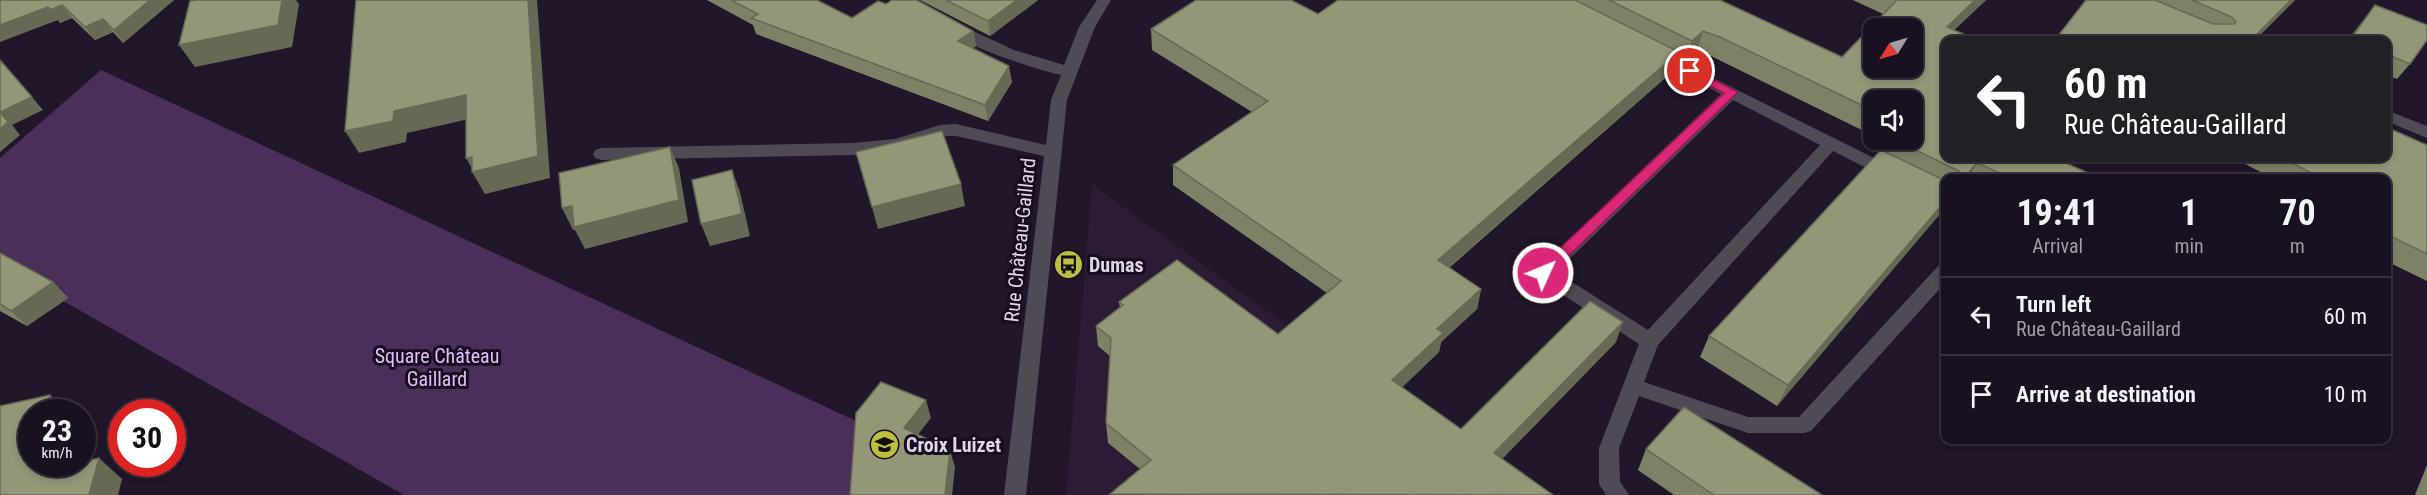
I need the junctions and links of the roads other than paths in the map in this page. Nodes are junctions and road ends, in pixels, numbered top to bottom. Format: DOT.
graph roads {
  1 [pos="1104,0"];
  2 [pos="942,21"];
  3 [pos="1639,46"];
  4 [pos="1068,71"];
  5 [pos="1732,92"];
  6 [pos="2391,117"];
  7 [pos="2427,132"];
  8 [pos="1831,143"];
  9 [pos="1052,152"];
  10 [pos="601,154"];
  11 [pos="1904,180"];
  12 [pos="1941,274"];
  13 [pos="1650,341"];
  14 [pos="1633,386"];
  15 [pos="1015,495"];
  16 [pos="1618,495"];
  1 -- 4 [label="street, Rue Château-Gaillard"];
  2 -- 4 [label="street"];
  3 -- 5 [label="street"];
  4 -- 9 [label="street, Rue Château-Gaillard"];
  5 -- 8 [label="street"];
  5 -- 13 [label="street"];
  6 -- 7 [label="street"];
  8 -- 11 [label="street"];
  8 -- 13 [label="street"];
  9 -- 10 [label="street"];
  9 -- 15 [label="street, Rue Château-Gaillard"];
  12 -- 14 [label="street"];
  13 -- 14 [label="street"];
  14 -- 16 [label="street"];
}
